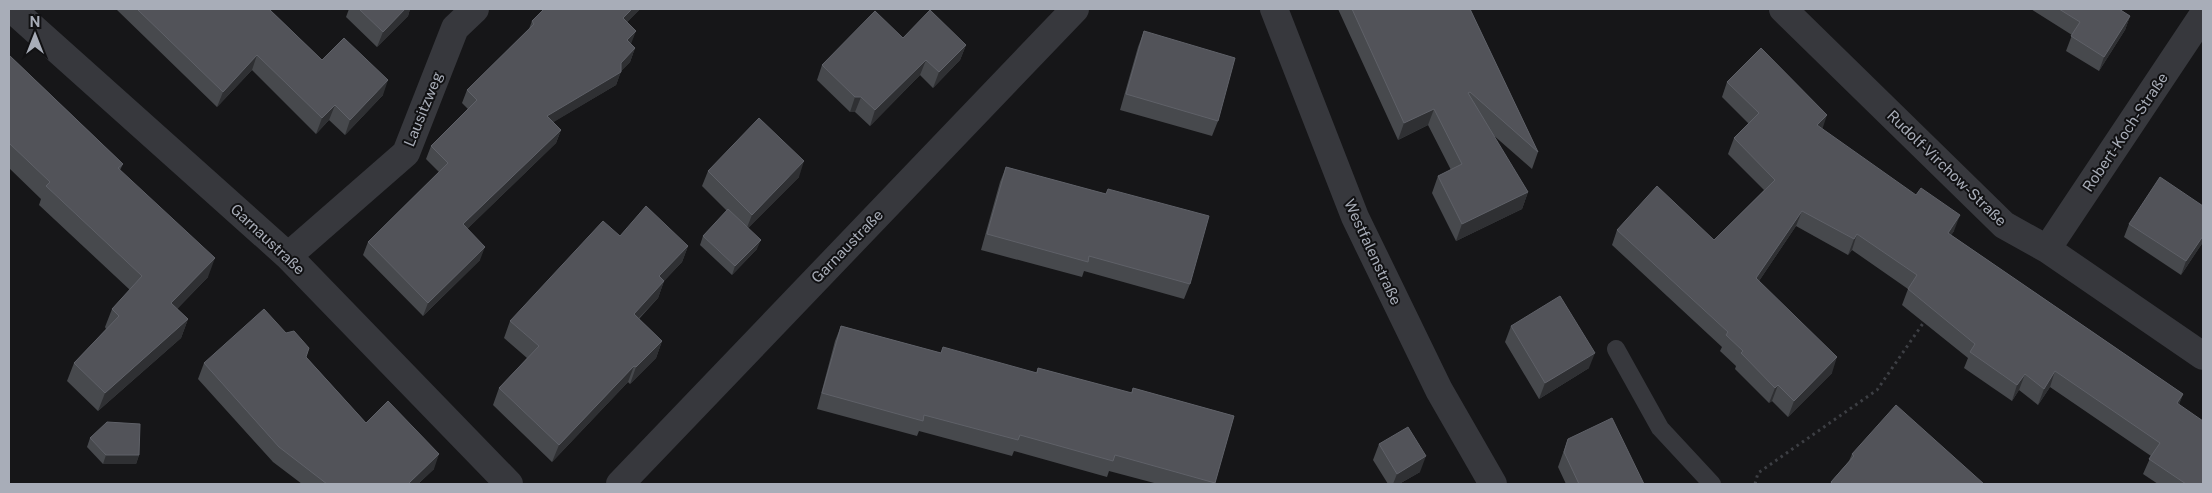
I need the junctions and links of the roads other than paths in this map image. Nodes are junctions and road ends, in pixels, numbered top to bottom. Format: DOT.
graph roads {
  1 [pos="12,9"];
  2 [pos="475,9"];
  3 [pos="1075,9"];
  4 [pos="1274,9"];
  5 [pos="1783,9"];
  6 [pos="2203,15"];
  7 [pos="2048,249"];
  8 [pos="288,256"];
  9 [pos="1616,349"];
  10 [pos="2203,356"];
  11 [pos="509,484"];
  12 [pos="620,484"];
  13 [pos="1493,484"];
  14 [pos="1712,484"];
  1 -- 8 [label="street, Garnaustraße"];
  2 -- 8 [label="street, Lausitzweg"];
  3 -- 12 [label="street, Garnaustraße"];
  4 -- 13 [label="street, Westfalenstraße"];
  5 -- 7 [label="street, Rudolf-Virchow-Straße"];
  6 -- 7 [label="street, Robert-Koch-Straße"];
  7 -- 10 [label="street, Rudolf-Virchow-Straße"];
  8 -- 11 [label="street, Garnaustraße"];
  9 -- 14 [label="lane"];
}
